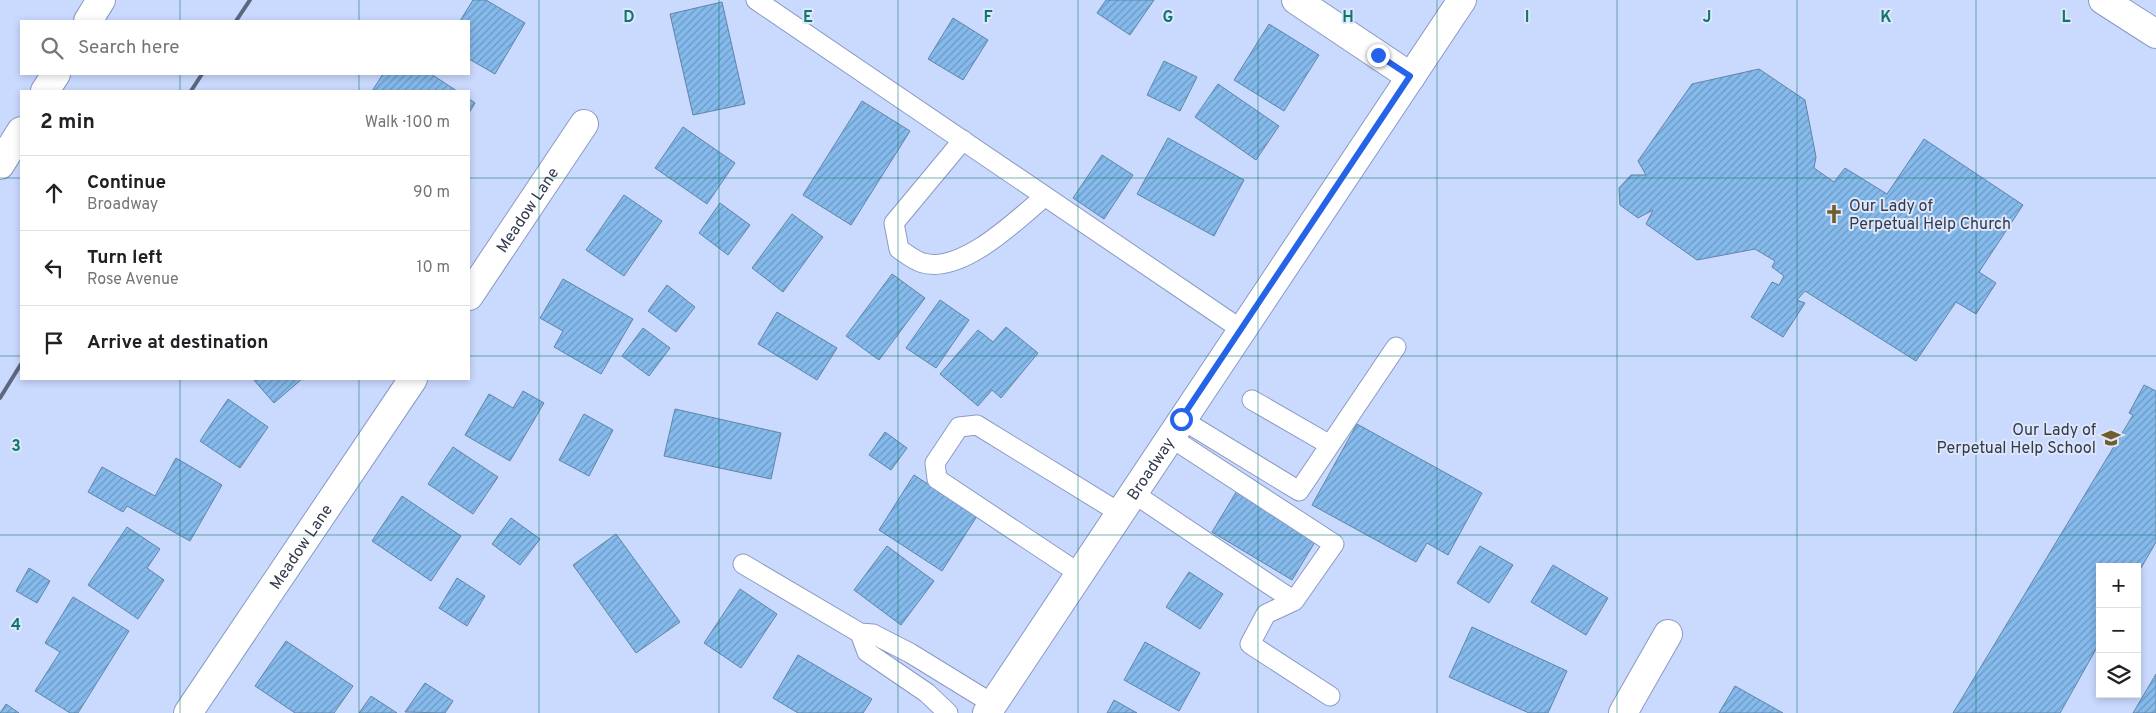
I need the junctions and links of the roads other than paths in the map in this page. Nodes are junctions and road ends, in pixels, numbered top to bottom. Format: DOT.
graph roads {
  1 [pos="101,0"];
  2 [pos="756,0"];
  3 [pos="1296,0"];
  4 [pos="1462,0"];
  5 [pos="2104,0"];
  6 [pos="89,20"];
  7 [pos="2156,34"];
  8 [pos="55,75"];
  9 [pos="1410,76"];
  10 [pos="46,90"];
  11 [pos="584,124"];
  12 [pos="20,133"];
  13 [pos="963,140"];
  14 [pos="0,165"];
  15 [pos="1045,196"];
  16 [pos="470,295"];
  17 [pos="1242,330"];
  18 [pos="1396,347"];
  19 [pos="412,380"];
  20 [pos="1252,400"];
  21 [pos="1175,428"];
  22 [pos="1330,446"];
  23 [pos="1127,503"];
  24 [pos="743,564"];
  25 [pos="1080,574"];
  26 [pos="1294,601"];
  27 [pos="860,633"];
  28 [pos="1668,634"];
  29 [pos="1330,696"];
  30 [pos="990,708"];
  31 [pos="188,713"];
  32 [pos="948,713"];
  33 [pos="1623,713"];
  1 -- 6 [label="street"];
  2 -- 13 [label="lane"];
  3 -- 9 [label="street"];
  4 -- 9 [label="street, Broadway"];
  5 -- 7 [label="street"];
  8 -- 10 [label="street"];
  9 -- 17 [label="street, Broadway"];
  11 -- 16 [label="street, Meadow Lane"];
  12 -- 14 [label="street"];
  13 -- 15 [label="lane"];
  13 -- 15 [label="lane"];
  15 -- 17 [label="lane"];
  17 -- 21 [label="street, Broadway"];
  18 -- 22 [label="lane"];
  19 -- 31 [label="street, Meadow Lane"];
  20 -- 22 [label="lane"];
  21 -- 22 [label="lane"];
  21 -- 23 [label="street, Broadway"];
  21 -- 26 [label="lane"];
  23 -- 25 [label="street, Broadway"];
  23 -- 25 [label="lane"];
  23 -- 26 [label="lane"];
  24 -- 27 [label="lane"];
  25 -- 30 [label="street, Broadway"];
  26 -- 29 [label="lane"];
  27 -- 30 [label="lane"];
  27 -- 32 [label="lane"];
  28 -- 33 [label="street"];
}
